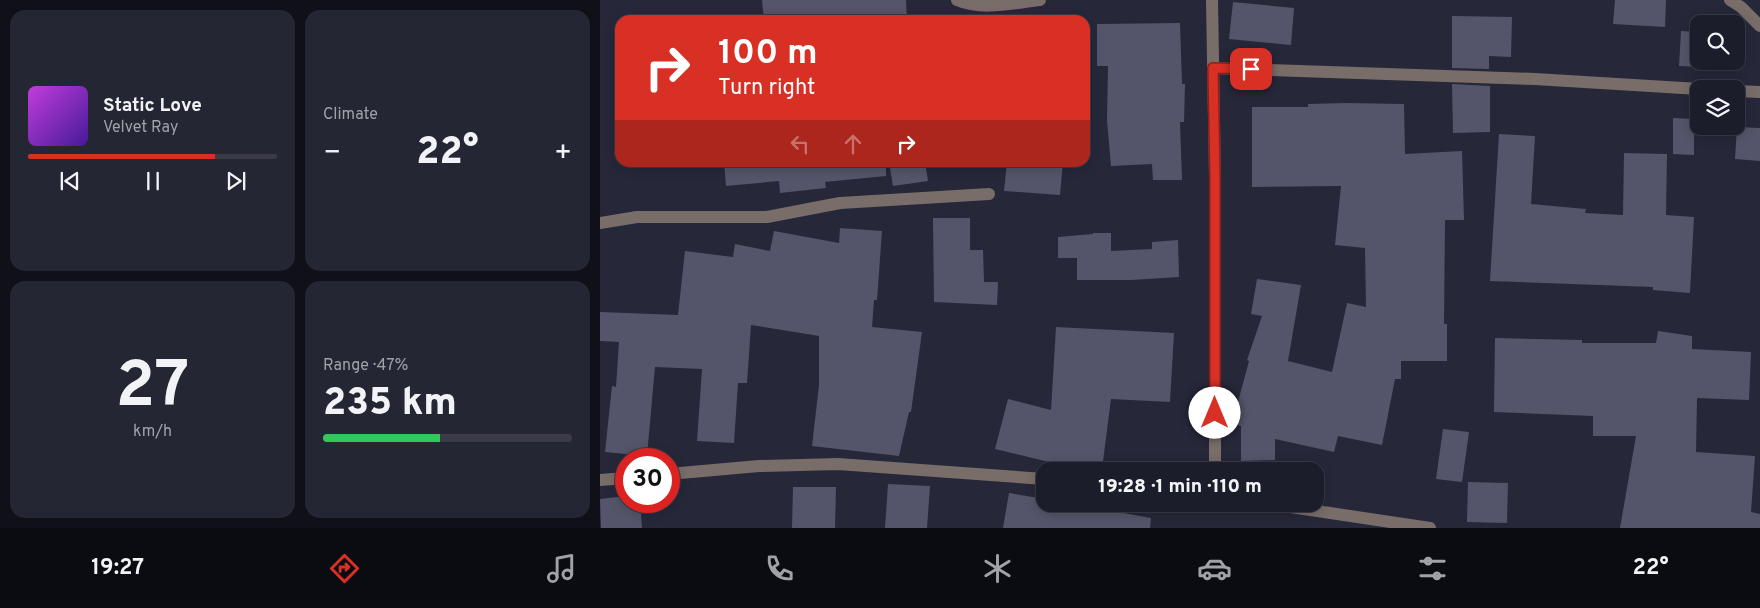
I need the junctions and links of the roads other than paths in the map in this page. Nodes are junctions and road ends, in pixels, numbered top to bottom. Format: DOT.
graph roads {
  1 [pos="957,0"];
  2 [pos="1040,0"];
  3 [pos="1212,0"];
  4 [pos="1730,0"];
  5 [pos="1760,26"];
  6 [pos="1213,68"];
  7 [pos="1690,88"];
  8 [pos="1745,91"];
  9 [pos="1760,92"];
  10 [pos="989,194"];
  11 [pos="600,223"];
  12 [pos="1215,462"];
  13 [pos="680,473"];
  14 [pos="1036,478"];
  15 [pos="615,479"];
  16 [pos="600,480"];
  17 [pos="1323,512"];
  18 [pos="1430,528"];
  1 -- 2 [label="street"];
  3 -- 6 [label="street"];
  4 -- 5 [label="street"];
  6 -- 7 [label="street"];
  6 -- 12 [label="street"];
  8 -- 9 [label="street"];
  10 -- 11 [label="street"];
  13 -- 14 [label="street"];
  15 -- 16 [label="street"];
  17 -- 18 [label="street"];
}
